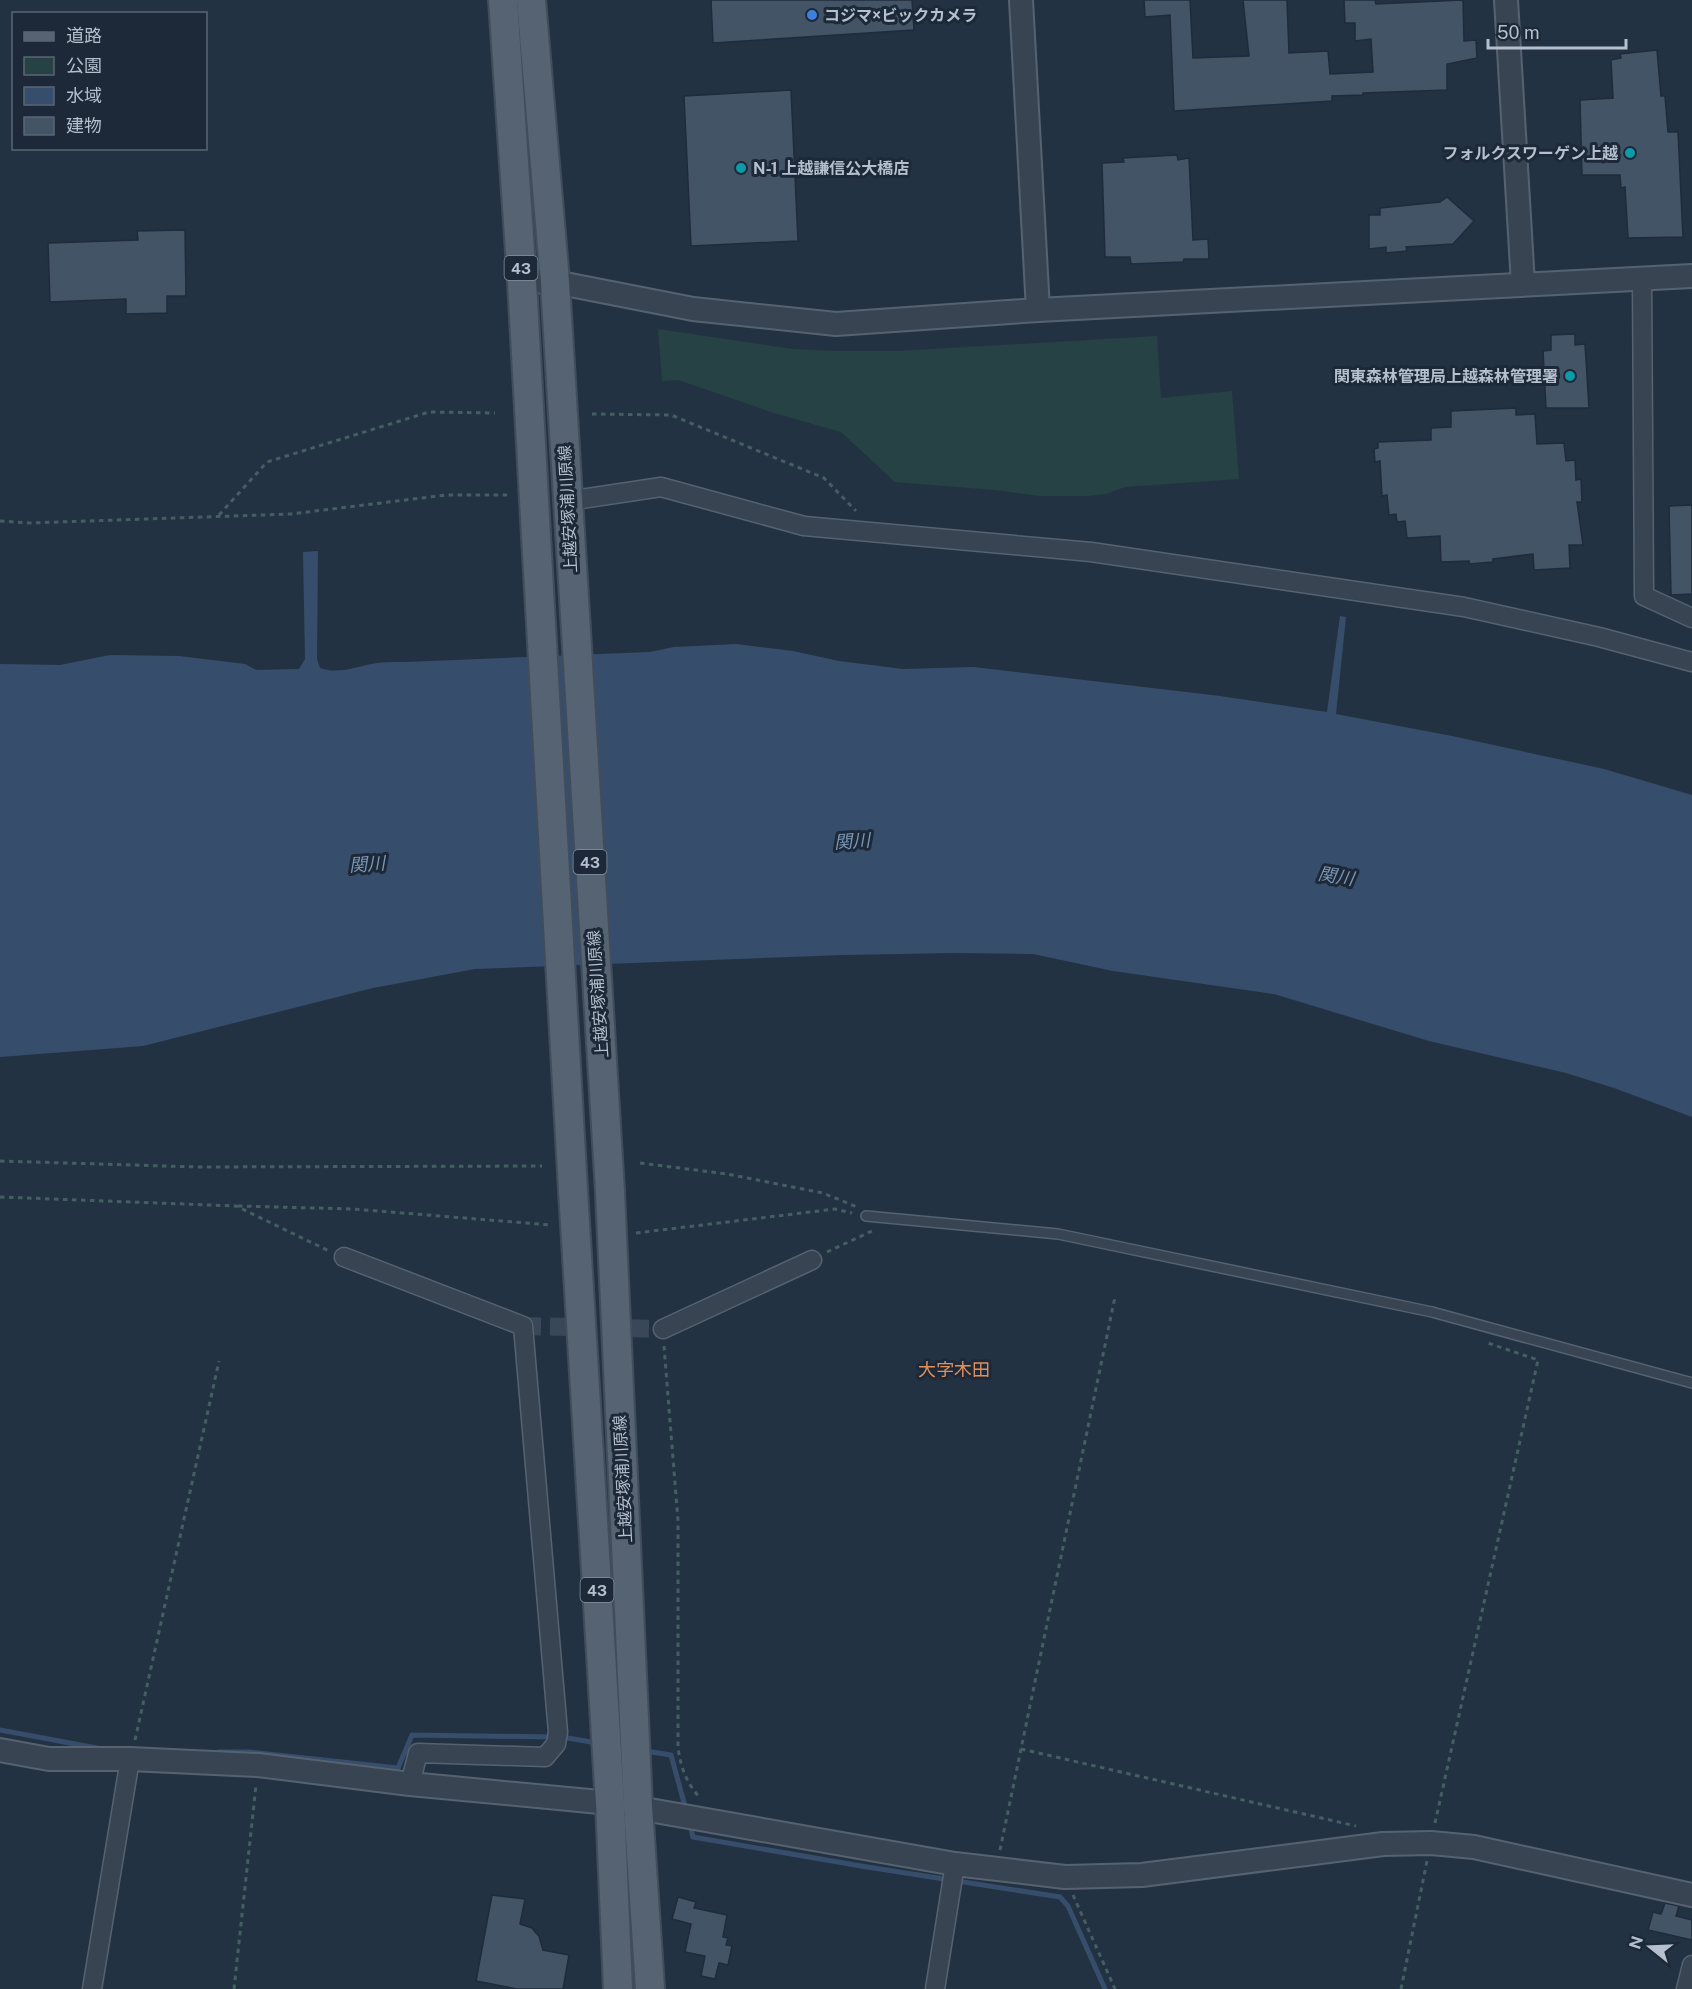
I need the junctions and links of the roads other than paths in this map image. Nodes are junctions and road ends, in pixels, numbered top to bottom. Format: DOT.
graph roads {
  1 [pos="503,0"];
  2 [pos="531,0"];
  3 [pos="1021,0"];
  4 [pos="1506,0"];
  5 [pos="1692,276"];
  6 [pos="1642,279"];
  7 [pos="522,281"];
  8 [pos="555,282"];
  9 [pos="1523,284"];
  10 [pos="1038,310"];
  11 [pos="568,501"];
  12 [pos="1692,618"];
  13 [pos="1692,662"];
  14 [pos="866,1216"];
  15 [pos="344,1257"];
  16 [pos="812,1260"];
  17 [pos="663,1329"];
  18 [pos="1692,1383"];
  19 [pos="0,1750"];
  20 [pos="130,1760"];
  21 [pos="410,1784"];
  22 [pos="610,1803"];
  23 [pos="638,1808"];
  24 [pos="955,1864"];
  25 [pos="1692,1895"];
  26 [pos="1692,1965"];
  27 [pos="92,1989"];
  28 [pos="618,1989"];
  29 [pos="650,1989"];
  30 [pos="935,1989"];
  31 [pos="1686,1989"];
  1 -- 7 [label="main road, 上越安塚浦川原線 / 43"];
  2 -- 8 [label="main road, 上越安塚浦川原線 / 43"];
  3 -- 10 [label="street"];
  4 -- 9 [label="street"];
  5 -- 6 [label="street"];
  6 -- 9 [label="street"];
  6 -- 12 [label="street"];
  7 -- 8 [label="street"];
  7 -- 22 [label="main road, 上越安塚浦川原線 / 43, bridge"];
  8 -- 10 [label="street"];
  8 -- 11 [label="main road, 上越安塚浦川原線 / 43"];
  9 -- 10 [label="street"];
  11 -- 13 [label="street"];
  11 -- 23 [label="main road, 上越安塚浦川原線 / 43, bridge"];
  14 -- 18 [label="lane"];
  15 -- 21 [label="street"];
  16 -- 17 [label="street"];
  19 -- 20 [label="street"];
  20 -- 21 [label="street"];
  20 -- 27 [label="street"];
  21 -- 22 [label="street"];
  22 -- 23 [label="street"];
  22 -- 28 [label="main road, 上越安塚浦川原線 / 43"];
  23 -- 24 [label="street"];
  23 -- 29 [label="main road, 上越安塚浦川原線 / 43"];
  24 -- 25 [label="street"];
  24 -- 30 [label="street"];
  26 -- 31 [label="street"];
}
